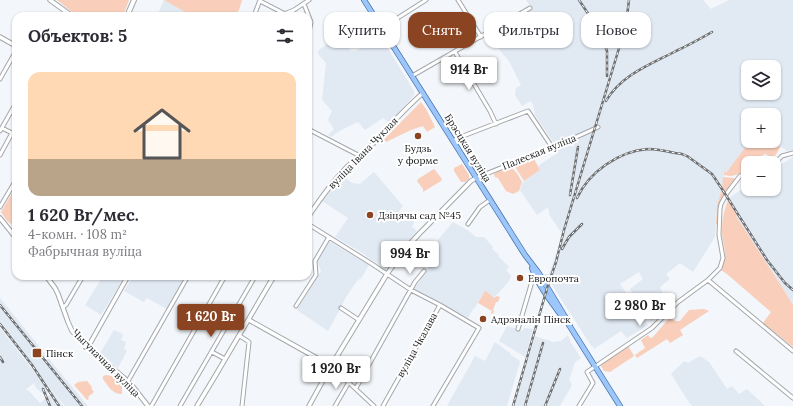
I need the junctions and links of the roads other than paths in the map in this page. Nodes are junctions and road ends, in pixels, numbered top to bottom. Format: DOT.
graph roads {
  1 [pos="51,0"];
  2 [pos="134,0"];
  3 [pos="309,0"];
  4 [pos="364,0"];
  5 [pos="426,0"];
  6 [pos="458,0"];
  7 [pos="260,1"];
  8 [pos="304,4"];
  9 [pos="530,8"];
  10 [pos="67,12"];
  11 [pos="129,12"];
  12 [pos="256,12"];
  13 [pos="280,12"];
  14 [pos="289,12"];
  15 [pos="307,12"];
  16 [pos="372,12"];
  17 [pos="400,17"];
  18 [pos="0,37"];
  19 [pos="481,37"];
  20 [pos="12,44"];
  21 [pos="394,48"];
  22 [pos="455,52"];
  23 [pos="12,58"];
  24 [pos="412,76"];
  25 [pos="0,79"];
  26 [pos="423,93"];
  27 [pos="12,110"];
  28 [pos="496,124"];
  29 [pos="598,127"];
  30 [pos="2,128"];
  31 [pos="0,131"];
  32 [pos="312,131"];
  33 [pos="453,141"];
  34 [pos="552,147"];
  35 [pos="793,153"];
  36 [pos="0,155"];
  37 [pos="360,156"];
  38 [pos="781,157"];
  39 [pos="741,176"];
  40 [pos="476,178"];
  41 [pos="12,187"];
  42 [pos="490,200"];
  43 [pos="0,207"];
  44 [pos="314,208"];
  45 [pos="312,211"];
  46 [pos="0,218"];
  47 [pos="468,224"];
  48 [pos="312,227"];
  49 [pos="12,233"];
  50 [pos="329,238"];
  51 [pos="531,264"];
  52 [pos="424,271"];
  53 [pos="387,274"];
  54 [pos="536,276"];
  55 [pos="49,280"];
  56 [pos="82,280"];
  57 [pos="126,280"];
  58 [pos="186,280"];
  59 [pos="223,280"];
  60 [pos="252,280"];
  61 [pos="272,280"];
  62 [pos="708,280"];
  63 [pos="411,290"];
  64 [pos="440,305"];
  65 [pos="296,306"];
  66 [pos="63,307"];
  67 [pos="340,308"];
  68 [pos="249,320"];
  69 [pos="360,320"];
  70 [pos="570,326"];
  71 [pos="518,329"];
  72 [pos="240,336"];
  73 [pos="88,347"];
  74 [pos="736,351"];
  75 [pos="793,351"];
  76 [pos="212,352"];
  77 [pos="225,359"];
  78 [pos="331,366"];
  79 [pos="595,366"];
  80 [pos="128,381"];
  81 [pos="349,382"];
  82 [pos="356,388"];
  83 [pos="793,398"];
  84 [pos="149,406"];
  85 [pos="180,406"];
  86 [pos="197,406"];
  87 [pos="242,406"];
  88 [pos="309,406"];
  89 [pos="335,406"];
  90 [pos="374,406"];
  91 [pos="383,406"];
  92 [pos="433,406"];
  93 [pos="579,406"];
  94 [pos="620,406"];
  1 -- 10 [label="street"];
  2 -- 11 [label="main road"];
  3 -- 8 [label="street"];
  4 -- 16 [label="main road, Брэсцкая вуліца"];
  5 -- 17 [label="street"];
  6 -- 19 [label="street"];
  7 -- 12 [label="street"];
  7 -- 13 [label="street"];
  8 -- 14 [label="street"];
  8 -- 15 [label="street"];
  9 -- 19 [label="street"];
  18 -- 20 [label="street"];
  19 -- 22 [label="street"];
  21 -- 24 [label="main road, Брэсцкая вуліца"];
  22 -- 24 [label="street"];
  22 -- 28 [label="street"];
  23 -- 25 [label="street"];
  24 -- 26 [label="main road, Брэсцкая вуліца"];
  26 -- 33 [label="main road, Брэсцкая вуліца"];
  26 -- 37 [label="street, вуліца Івана Чуклая"];
  27 -- 30 [label="street"];
  28 -- 33 [label="street"];
  28 -- 34 [label="street"];
  29 -- 34 [label="street, Палеская вуліца"];
  30 -- 31 [label="street"];
  30 -- 36 [label="street"];
  32 -- 37 [label="street"];
  33 -- 40 [label="main road, Брэсцкая вуліца"];
  34 -- 40 [label="street, Палеская вуліца"];
  35 -- 38 [label="street"];
  37 -- 44 [label="street, вуліца Івана Чуклая"];
  39 -- 62 [label="street"];
  40 -- 42 [label="main road, Брэсцкая вуліца"];
  40 -- 53 [label="street, Палеская вуліца"];
  41 -- 43 [label="street"];
  42 -- 47 [label="street"];
  42 -- 51 [label="main road, Брэсцкая вуліца"];
  44 -- 45 [label="street, вуліца Івана Чуклая"];
  46 -- 49 [label="street"];
  48 -- 50 [label="street"];
  50 -- 53 [label="street"];
  50 -- 65 [label="street"];
  51 -- 54 [label="main road, Брэсцкая вуліца"];
  51 -- 70 [label="main road, Брэсцкая вуліца"];
  52 -- 63 [label="street"];
  53 -- 63 [label="street"];
  53 -- 69 [label="street, Палеская вуліца"];
  54 -- 70 [label="main road, Брэсцкая вуліца"];
  54 -- 71 [label="street"];
  55 -- 66 [label="street, Чыгуначная вуліца"];
  56 -- 66 [label="street"];
  57 -- 73 [label="street"];
  58 -- 80 [label="street"];
  59 -- 84 [label="street"];
  60 -- 76 [label="street"];
  61 -- 68 [label="street"];
  62 -- 75 [label="street"];
  62 -- 79 [label="street"];
  63 -- 64 [label="street"];
  63 -- 82 [label="street"];
  64 -- 91 [label="street, вуліца Чкалава"];
  64 -- 92 [label="street"];
  66 -- 73 [label="street, Чыгуначная вуліца"];
  67 -- 69 [label="street"];
  68 -- 72 [label="street"];
  68 -- 78 [label="street"];
  69 -- 78 [label="street, Палеская вуліца"];
  70 -- 79 [label="main road, Брэсцкая вуліца"];
  72 -- 77 [label="street"];
  72 -- 87 [label="street"];
  73 -- 80 [label="street, Чыгуначная вуліца"];
  74 -- 83 [label="street"];
  76 -- 77 [label="street"];
  76 -- 85 [label="street"];
  77 -- 86 [label="street"];
  78 -- 81 [label="street"];
  78 -- 88 [label="street, Палеская вуліца"];
  79 -- 93 [label="street"];
  79 -- 94 [label="main road, Брэсцкая вуліца"];
  80 -- 84 [label="street, Чыгуначная вуліца"];
  81 -- 82 [label="street"];
  81 -- 89 [label="street"];
  82 -- 90 [label="street"];
}
